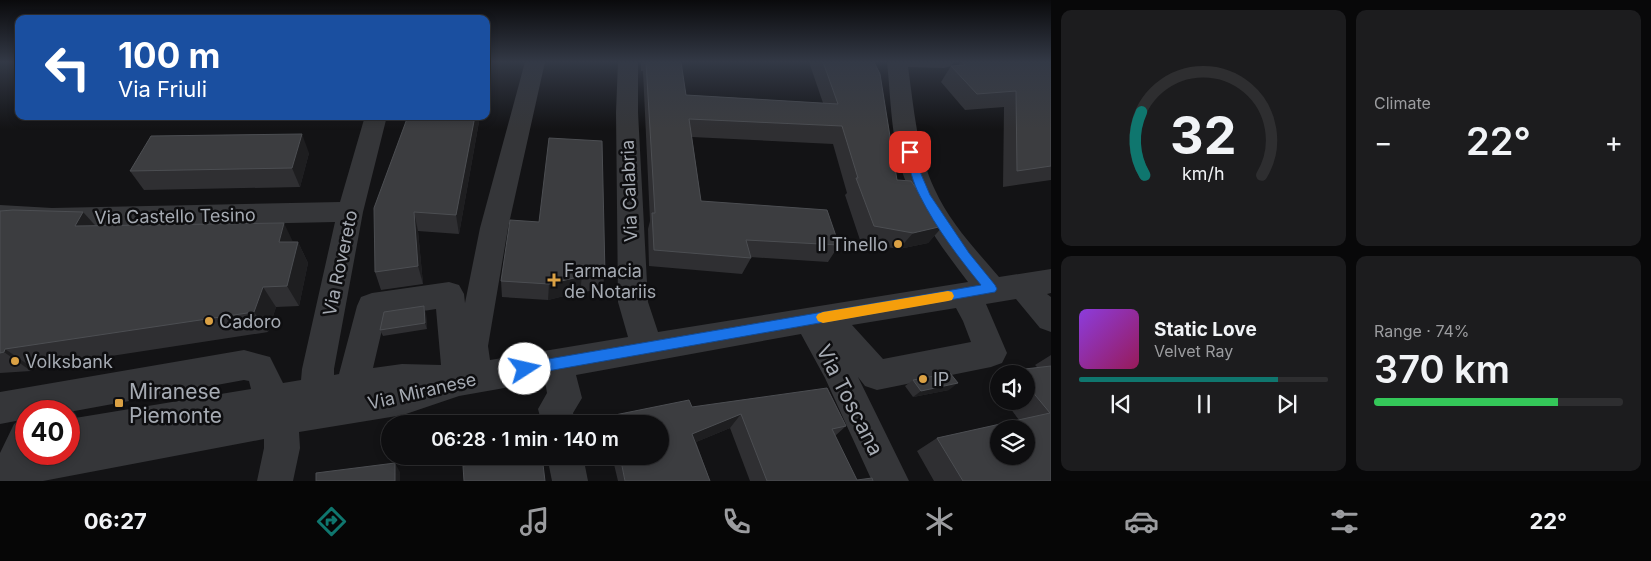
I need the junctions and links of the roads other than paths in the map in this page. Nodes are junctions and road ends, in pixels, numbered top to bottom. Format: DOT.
graph roads {
  1 [pos="530,84"];
  2 [pos="628,84"];
  3 [pos="899,84"];
  4 [pos="375,120"];
  5 [pos="350,212"];
  6 [pos="0,215"];
  7 [pos="1051,281"];
  8 [pos="1022,285"];
  9 [pos="977,291"];
  10 [pos="817,318"];
  11 [pos="1051,319"];
  12 [pos="646,347"];
  13 [pos="557,363"];
  14 [pos="468,379"];
  15 [pos="72,400"];
  16 [pos="334,400"];
  17 [pos="271,403"];
  18 [pos="15,407"];
  19 [pos="0,408"];
  20 [pos="556,415"];
  21 [pos="80,434"];
  22 [pos="14,456"];
  23 [pos="567,465"];
  24 [pos="275,481"];
  25 [pos="570,481"];
  26 [pos="891,481"];
  1 -- 14 [label="street"];
  2 -- 12 [label="street, Via Calabria"];
  3 -- 9 [label="street"];
  4 -- 5 [label="street, Via Rovereto"];
  5 -- 6 [label="street, Via Castello Tesino"];
  5 -- 16 [label="street, Via Rovereto"];
  7 -- 8 [label="street, Via Miranese"];
  8 -- 9 [label="street, Via Miranese"];
  8 -- 11 [label="street"];
  9 -- 10 [label="street, Via Miranese"];
  9 -- 10 [label="street"];
  10 -- 12 [label="street, Via Miranese"];
  10 -- 26 [label="street, Via Toscana"];
  12 -- 13 [label="street, Via Miranese"];
  13 -- 14 [label="street, Via Miranese"];
  13 -- 20 [label="street"];
  14 -- 16 [label="street, Via Miranese"];
  14 -- 16 [label="street"];
  15 -- 17 [label="street"];
  16 -- 17 [label="street, Via Miranese"];
  17 -- 21 [label="street"];
  17 -- 22 [label="street"];
  17 -- 24 [label="street"];
  18 -- 19 [label="street"];
  23 -- 25 [label="street"];
}
